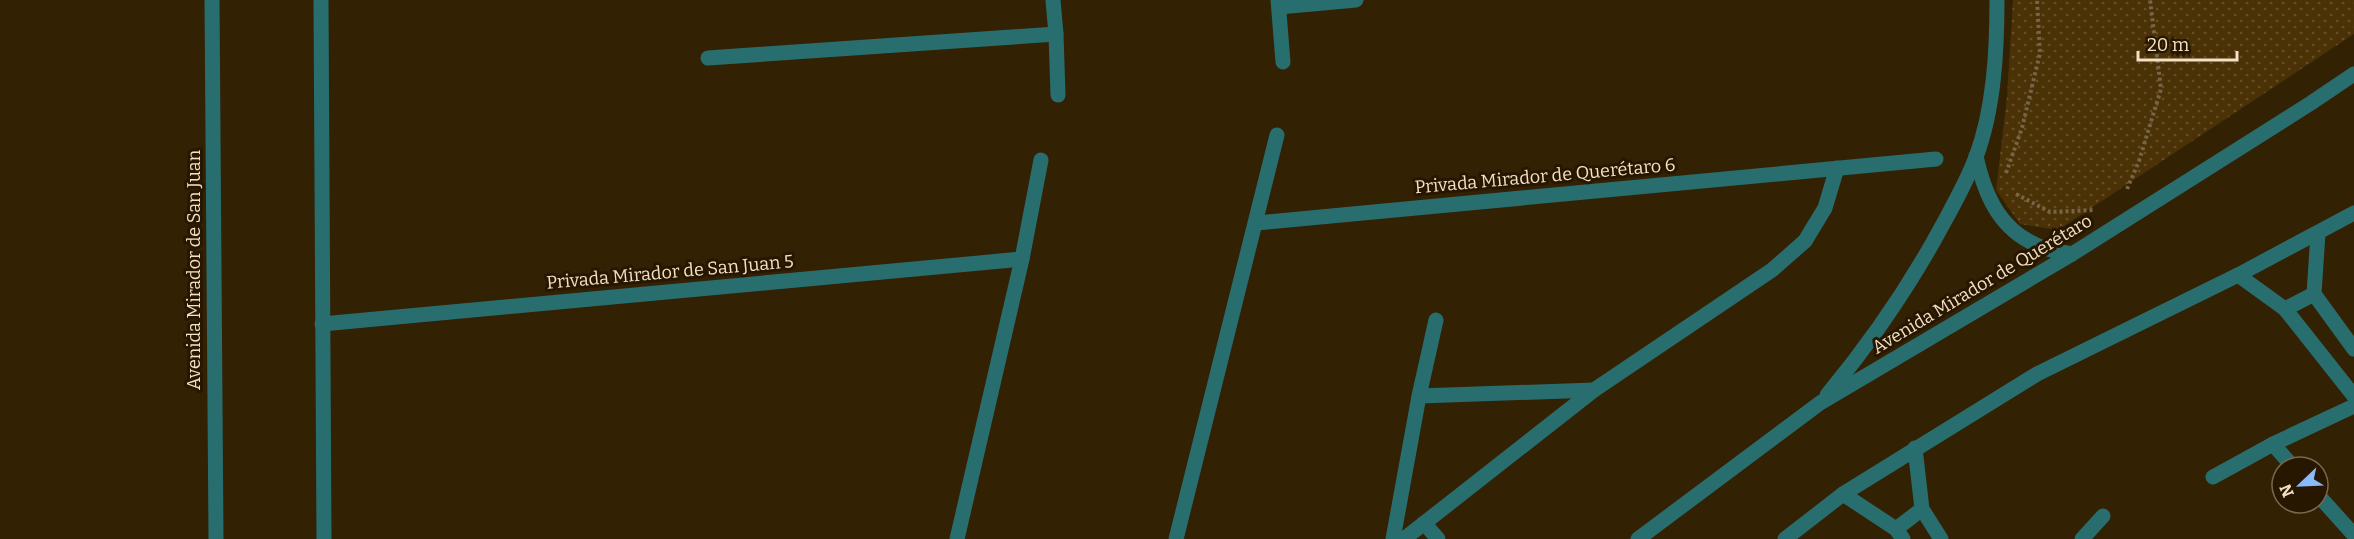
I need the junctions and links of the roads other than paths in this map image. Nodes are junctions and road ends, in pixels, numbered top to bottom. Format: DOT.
graph roads {
  1 [pos="212,0"];
  2 [pos="321,0"];
  3 [pos="1053,0"];
  4 [pos="1356,0"];
  5 [pos="1996,0"];
  6 [pos="1278,4"];
  7 [pos="1056,34"];
  8 [pos="708,58"];
  9 [pos="1283,62"];
  10 [pos="2354,74"];
  11 [pos="1058,95"];
  12 [pos="1277,135"];
  13 [pos="1976,156"];
  14 [pos="1936,159"];
  15 [pos="1041,160"];
  16 [pos="1837,168"];
  17 [pos="2354,213"];
  18 [pos="1257,223"];
  19 [pos="2318,233"];
  20 [pos="2072,254"];
  21 [pos="1022,259"];
  22 [pos="2238,275"];
  23 [pos="2314,294"];
  24 [pos="2285,309"];
  25 [pos="1437,320"];
  26 [pos="322,324"];
  27 [pos="2354,349"];
  28 [pos="1594,390"];
  29 [pos="1419,396"];
  30 [pos="2354,396"];
  31 [pos="1820,403"];
  32 [pos="2354,406"];
  33 [pos="2273,444"];
  34 [pos="1915,448"];
  35 [pos="2283,455"];
  36 [pos="2213,477"];
  37 [pos="1843,494"];
  38 [pos="2330,508"];
  39 [pos="1922,509"];
  40 [pos="2103,516"];
  41 [pos="1424,523"];
  42 [pos="1899,534"];
  43 [pos="2354,535"];
  44 [pos="216,539"];
  45 [pos="324,539"];
  46 [pos="957,539"];
  47 [pos="1176,539"];
  48 [pos="1393,539"];
  49 [pos="1404,539"];
  50 [pos="1438,539"];
  51 [pos="1638,539"];
  52 [pos="1785,539"];
  53 [pos="1941,539"];
  54 [pos="2082,539"];
  1 -- 44 [label="street, Avenida Mirador de San Juan"];
  2 -- 26 [label="street"];
  3 -- 7 [label="street"];
  4 -- 6 [label="street"];
  5 -- 13 [label="street"];
  6 -- 9 [label="street"];
  7 -- 8 [label="street"];
  7 -- 11 [label="street"];
  10 -- 20 [label="street, Avenida Mirador de Querétaro"];
  12 -- 18 [label="street"];
  13 -- 20 [label="street"];
  13 -- 31 [label="street"];
  14 -- 16 [label="street, Privada Mirador de Querétaro 6"];
  15 -- 21 [label="street"];
  16 -- 18 [label="street, Privada Mirador de Querétaro 6"];
  16 -- 28 [label="street"];
  17 -- 19 [label="street"];
  18 -- 47 [label="street"];
  19 -- 22 [label="street"];
  19 -- 23 [label="street"];
  20 -- 31 [label="street, Avenida Mirador de Querétaro"];
  21 -- 26 [label="street, Privada Mirador de San Juan 5"];
  21 -- 46 [label="street"];
  22 -- 24 [label="street"];
  22 -- 34 [label="street"];
  23 -- 24 [label="street"];
  23 -- 27 [label="street"];
  24 -- 30 [label="street"];
  25 -- 29 [label="street"];
  26 -- 45 [label="street"];
  28 -- 29 [label="street"];
  28 -- 41 [label="street"];
  29 -- 48 [label="street"];
  31 -- 51 [label="street, Avenida Mirador de Querétaro"];
  32 -- 33 [label="street"];
  33 -- 35 [label="street"];
  33 -- 36 [label="street"];
  34 -- 37 [label="street"];
  34 -- 39 [label="street"];
  37 -- 42 [label="street"];
  37 -- 52 [label="street"];
  38 -- 43 [label="street"];
  39 -- 42 [label="street"];
  39 -- 53 [label="street"];
  40 -- 54 [label="street"];
  41 -- 49 [label="street"];
  41 -- 50 [label="street"];
}
